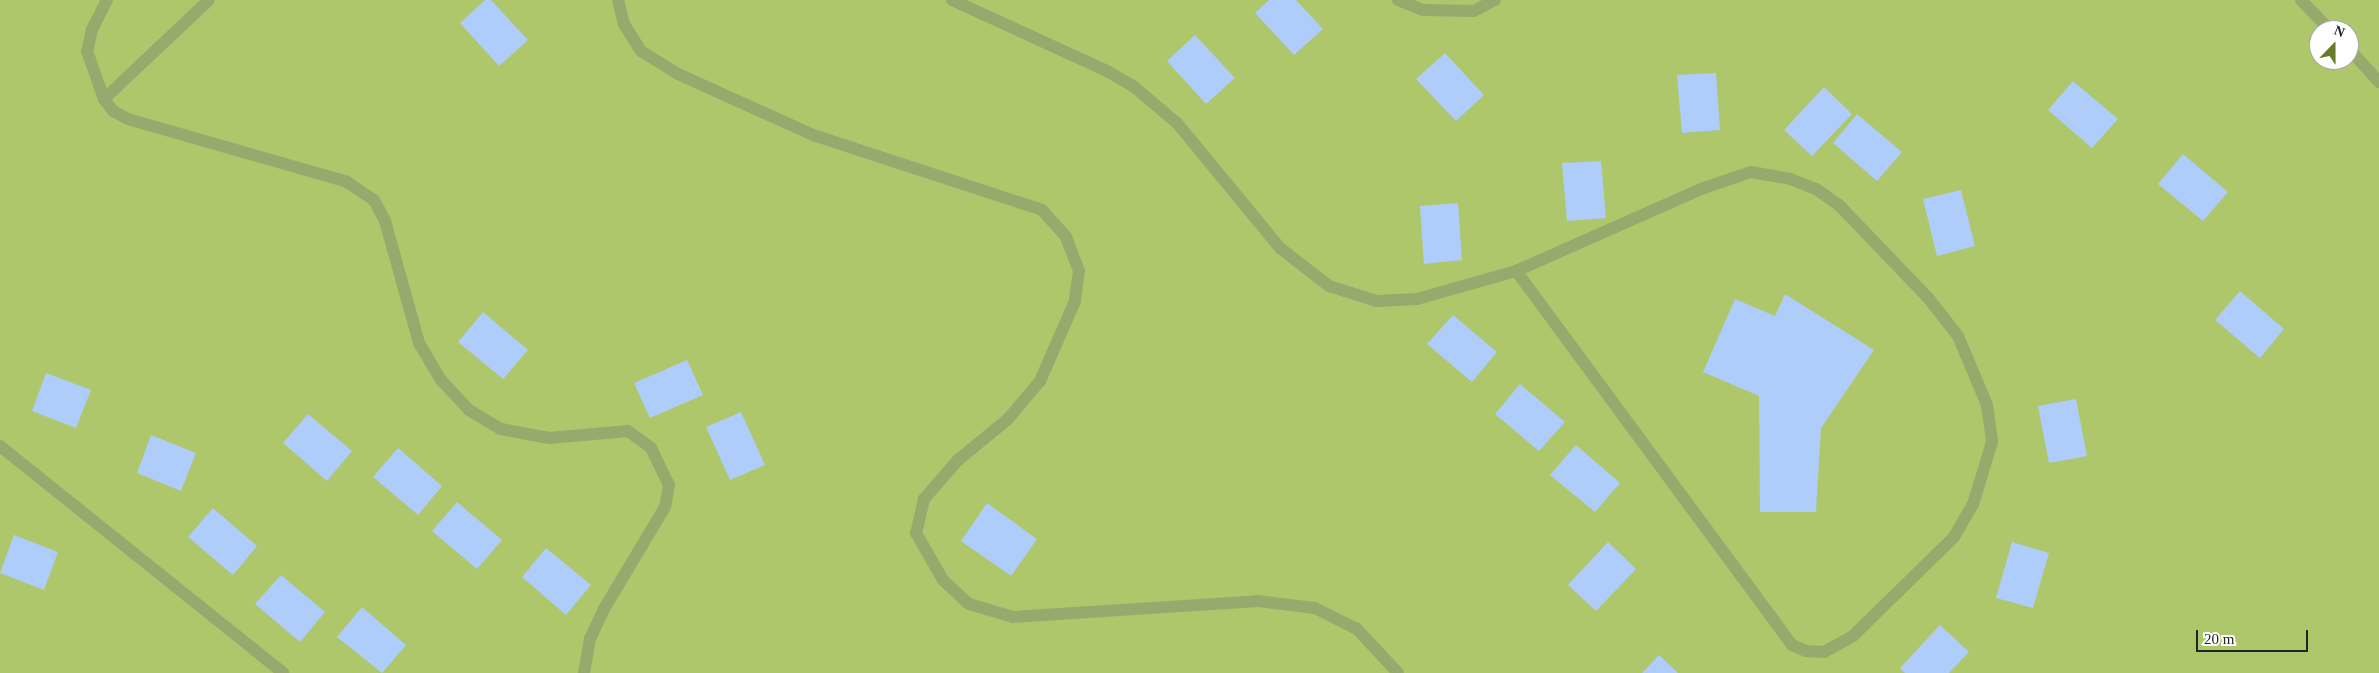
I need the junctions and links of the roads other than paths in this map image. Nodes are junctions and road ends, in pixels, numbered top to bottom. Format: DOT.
graph roads {
  1 [pos="107,0"];
  2 [pos="209,0"];
  3 [pos="618,0"];
  4 [pos="952,0"];
  5 [pos="1398,0"];
  6 [pos="1495,0"];
  7 [pos="2300,0"];
  8 [pos="2320,20"];
  9 [pos="2359,60"];
  10 [pos="2379,82"];
  11 [pos="104,99"];
  12 [pos="1516,271"];
  13 [pos="0,446"];
  14 [pos="283,673"];
  15 [pos="584,673"];
  16 [pos="1398,673"];
  1 -- 11 [label="street"];
  2 -- 11 [label="street"];
  3 -- 16 [label="street"];
  4 -- 12 [label="street"];
  5 -- 6 [label="street"];
  7 -- 8 [label="street"];
  9 -- 10 [label="street"];
  11 -- 15 [label="street"];
  12 -- 12 [label="street"];
  13 -- 14 [label="street"];
}
